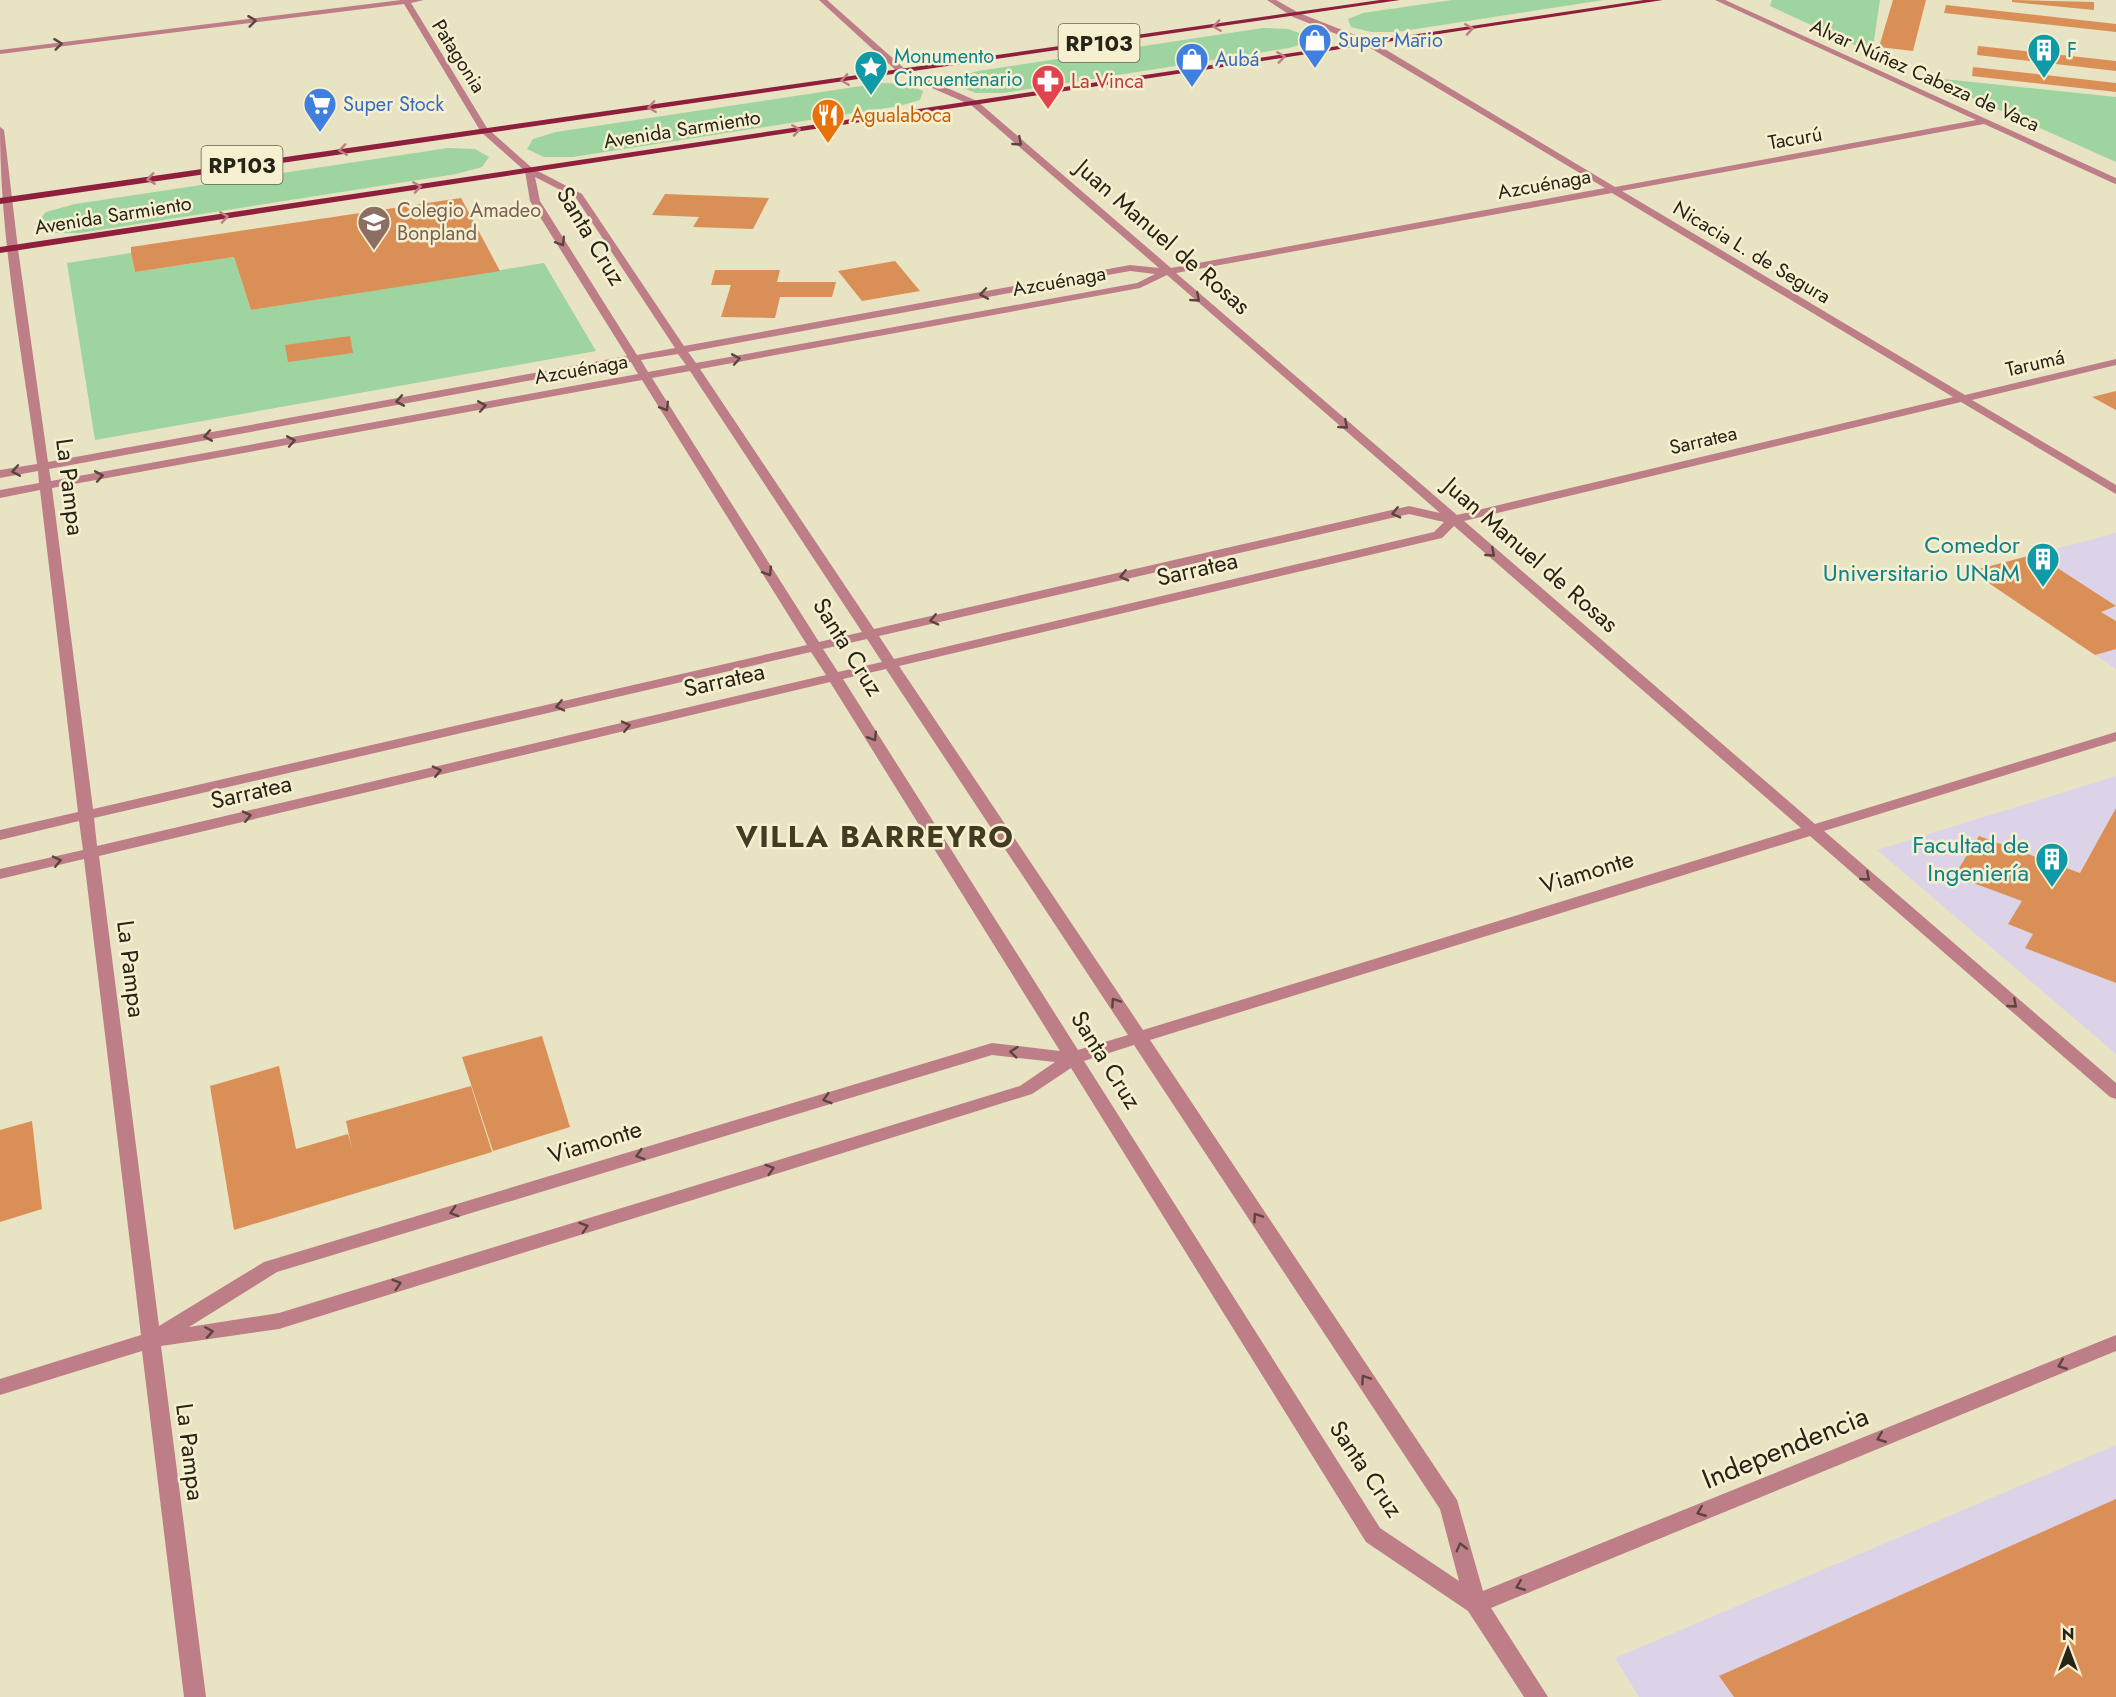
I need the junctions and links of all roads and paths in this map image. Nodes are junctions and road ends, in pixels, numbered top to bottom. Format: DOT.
graph roads {
  1 [pos="420,0"];
  2 [pos="823,0"];
  3 [pos="1271,0"];
  4 [pos="1396,0"];
  5 [pos="1659,0"];
  6 [pos="1719,0"];
  7 [pos="405,1"];
  8 [pos="1296,15"];
  9 [pos="1370,44"];
  10 [pos="0,51"];
  11 [pos="903,72"];
  12 [pos="974,103"];
  13 [pos="1986,122"];
  14 [pos="0,130"];
  15 [pos="484,130"];
  16 [pos="529,170"];
  17 [pos="2116,181"];
  18 [pos="1611,190"];
  19 [pos="4,200"];
  20 [pos="6,250"];
  21 [pos="1166,272"];
  22 [pos="681,350"];
  23 [pos="634,358"];
  24 [pos="2116,362"];
  25 [pos="692,367"];
  26 [pos="645,376"];
  27 [pos="1963,399"];
  28 [pos="43,466"];
  29 [pos="0,474"];
  30 [pos="45,486"];
  31 [pos="2116,490"];
  32 [pos="0,494"];
  33 [pos="1453,520"];
  34 [pos="870,635"];
  35 [pos="816,647"];
  36 [pos="890,664"];
  37 [pos="835,677"];
  38 [pos="2116,735"];
  39 [pos="86,815"];
  40 [pos="1811,830"];
  41 [pos="0,835"];
  42 [pos="91,853"];
  43 [pos="0,874"];
  44 [pos="1138,1038"];
  45 [pos="1073,1058"];
  46 [pos="2116,1093"];
  47 [pos="151,1340"];
  48 [pos="2116,1343"];
  49 [pos="0,1387"];
  50 [pos="1476,1604"];
  51 [pos="195,1697"];
  52 [pos="1537,1697"];
  1 -- 7 [label="street"];
  2 -- 11 [label="street, Juan Manuel de Rosas"];
  3 -- 8 [label="street, Nicacia L. de Segura"];
  4 -- 8 [label="main road, RP103"];
  9 -- 5 [label="main road, RP103, one-way"];
  6 -- 13 [label="street, Alvar Núñez Cabeza de Vaca"];
  10 -- 7 [label="street, one-way"];
  7 -- 15 [label="street, Patagonia"];
  8 -- 9 [label="street, Nicacia L. de Segura"];
  8 -- 11 [label="main road, Avenida Sarmiento / RP103, one-way"];
  12 -- 9 [label="main road, Avenida Sarmiento / RP103, one-way"];
  9 -- 18 [label="street, Nicacia L. de Segura"];
  11 -- 12 [label="street, Juan Manuel de Rosas"];
  11 -- 15 [label="main road, Avenida Sarmiento / RP103, one-way"];
  16 -- 12 [label="main road, Avenida Sarmiento / RP103, one-way"];
  12 -- 21 [label="street, Juan Manuel de Rosas, one-way"];
  13 -- 17 [label="street, Alvar Núñez Cabeza de Vaca"];
  13 -- 18 [label="street, Tacurú"];
  14 -- 19 [label="street, La Pampa"];
  15 -- 16 [label="street, Patagonia"];
  15 -- 19 [label="main road, Avenida Sarmiento / RP103, one-way"];
  20 -- 16 [label="main road, Avenida Sarmiento / RP103, one-way"];
  16 -- 22 [label="street, Santa Cruz"];
  16 -- 23 [label="street, Santa Cruz, one-way"];
  18 -- 21 [label="street, Azcuénaga"];
  18 -- 27 [label="street, Nicacia L. de Segura"];
  19 -- 20 [label="street, La Pampa"];
  20 -- 28 [label="street, La Pampa"];
  21 -- 22 [label="street, Azcuénaga, one-way"];
  25 -- 21 [label="street, Azcuénaga, one-way"];
  21 -- 33 [label="street, Juan Manuel de Rosas, one-way"];
  22 -- 23 [label="street, Azcuénaga"];
  22 -- 25 [label="street, Santa Cruz"];
  23 -- 26 [label="street, Santa Cruz"];
  23 -- 28 [label="street, Azcuénaga, one-way"];
  24 -- 27 [label="street, Tarumá"];
  25 -- 26 [label="street, Azcuénaga"];
  25 -- 34 [label="street, Santa Cruz"];
  30 -- 26 [label="street, Azcuénaga, one-way"];
  26 -- 35 [label="street, Santa Cruz, one-way"];
  27 -- 31 [label="street, Nicacia L. de Segura"];
  27 -- 33 [label="street, Sarratea"];
  28 -- 29 [label="street, Azcuénaga, one-way"];
  28 -- 30 [label="street, La Pampa"];
  30 -- 32 [label="street, Azcuénaga"];
  30 -- 39 [label="street, La Pampa"];
  33 -- 34 [label="street, Sarratea, one-way"];
  33 -- 36 [label="street, Sarratea"];
  33 -- 40 [label="street, Juan Manuel de Rosas, one-way"];
  34 -- 35 [label="street, Sarratea"];
  34 -- 36 [label="street, Santa Cruz"];
  35 -- 37 [label="street, Santa Cruz"];
  35 -- 39 [label="street, Sarratea, one-way"];
  36 -- 37 [label="street, Sarratea"];
  44 -- 36 [label="street, Santa Cruz, one-way"];
  42 -- 37 [label="street, Sarratea, one-way"];
  37 -- 45 [label="street, Santa Cruz, one-way"];
  38 -- 40 [label="street, Viamonte"];
  39 -- 41 [label="street, Sarratea"];
  39 -- 42 [label="street, La Pampa"];
  40 -- 44 [label="street, Viamonte"];
  40 -- 46 [label="street, Juan Manuel de Rosas, one-way"];
  43 -- 42 [label="street, Sarratea, one-way"];
  42 -- 47 [label="street, La Pampa"];
  44 -- 45 [label="street, Viamonte"];
  50 -- 44 [label="street, Santa Cruz, one-way"];
  47 -- 45 [label="street, Viamonte, one-way"];
  45 -- 47 [label="street, Viamonte, one-way"];
  45 -- 50 [label="street, Santa Cruz"];
  47 -- 49 [label="street, Viamonte"];
  47 -- 51 [label="street, La Pampa"];
  48 -- 50 [label="street, Independencia, one-way"];
  50 -- 52 [label="street, Santa Cruz"];
}
